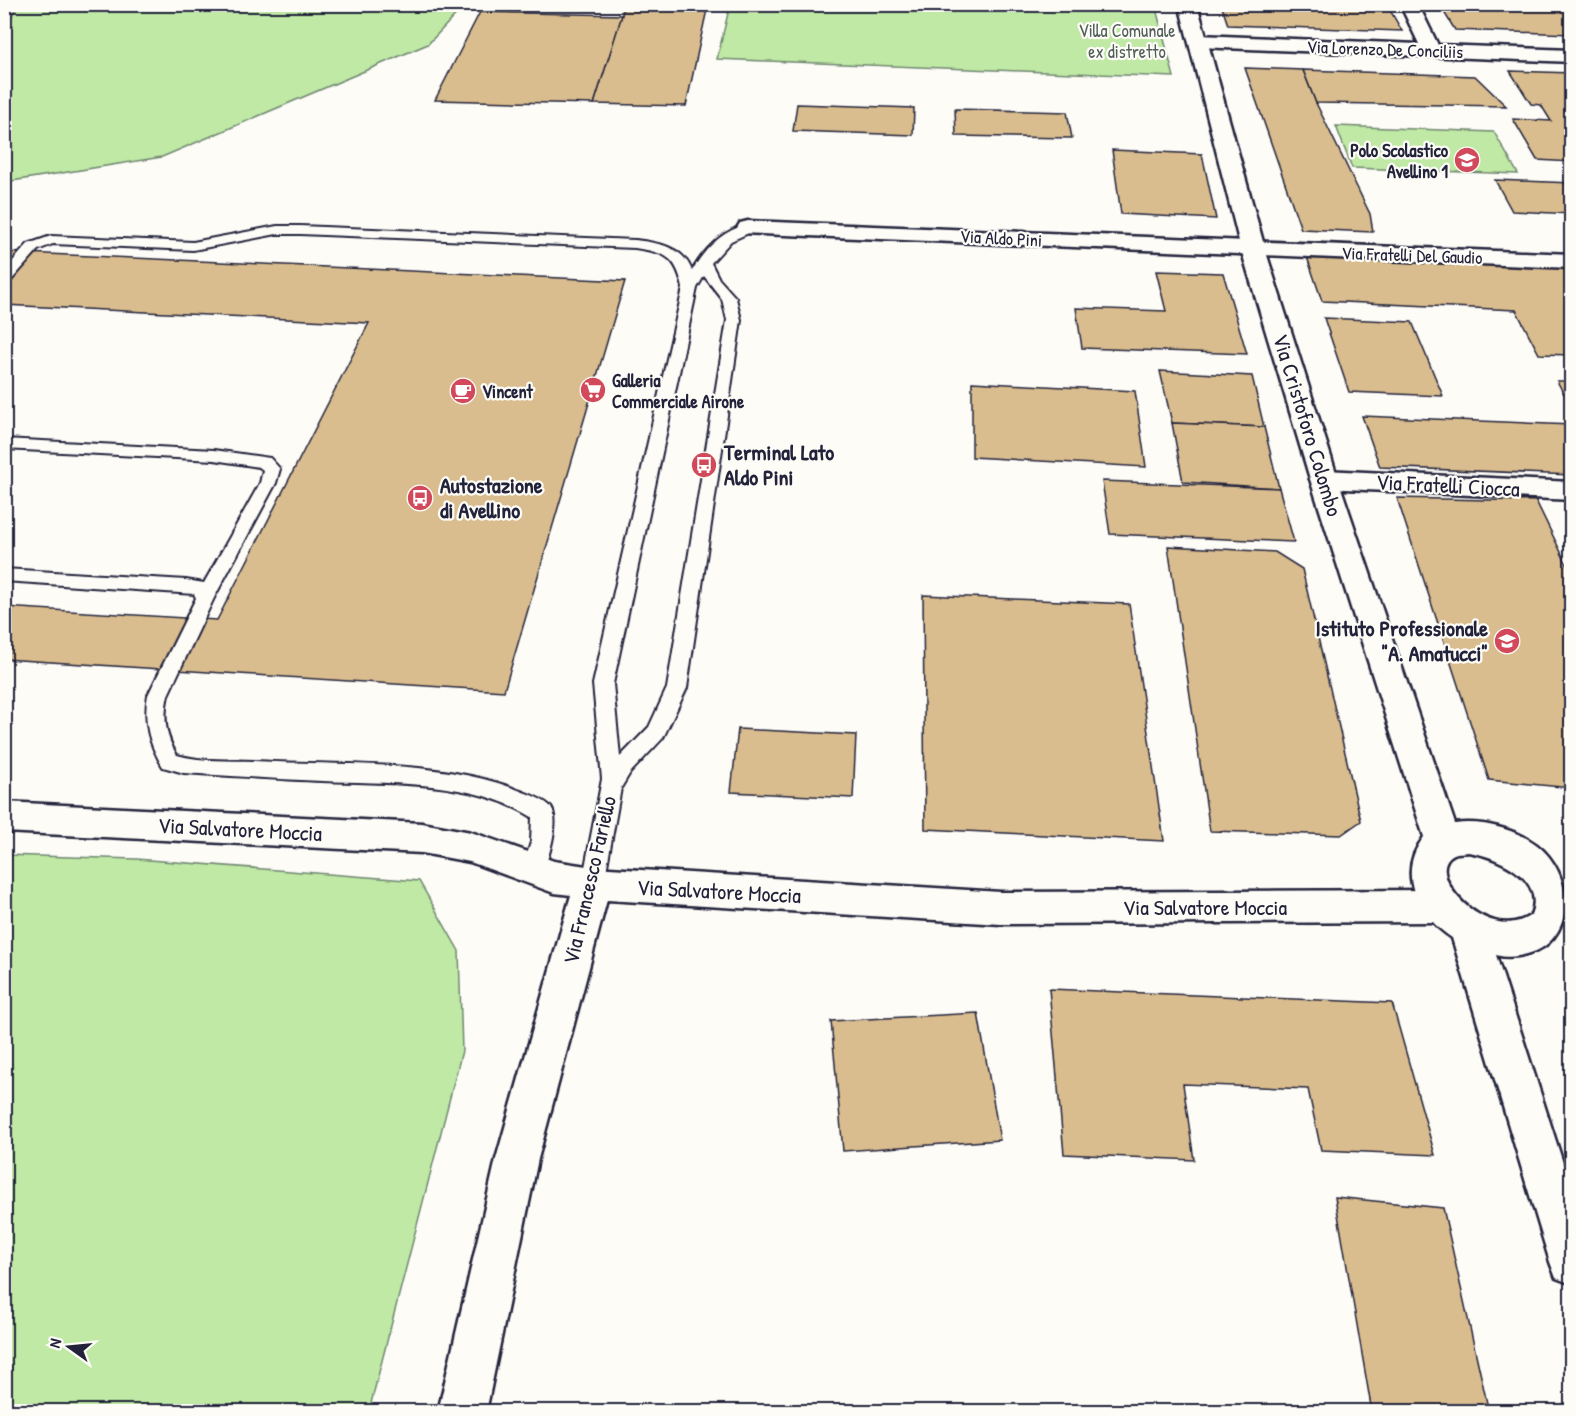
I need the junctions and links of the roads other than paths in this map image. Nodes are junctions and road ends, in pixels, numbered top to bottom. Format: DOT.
graph roads {
  1 [pos="1188,4"];
  2 [pos="1409,4"];
  3 [pos="1198,41"];
  4 [pos="1432,51"];
  5 [pos="1572,56"];
  6 [pos="748,228"];
  7 [pos="1253,249"];
  8 [pos="1572,261"];
  9 [pos="704,263"];
  10 [pos="4,280"];
  11 [pos="690,288"];
  12 [pos="4,444"];
  13 [pos="1324,479"];
  14 [pos="1572,490"];
  15 [pos="4,575"];
  16 [pos="205,598"];
  17 [pos="611,787"];
  18 [pos="4,818"];
  19 [pos="1443,842"];
  20 [pos="533,870"];
  21 [pos="1554,870"];
  22 [pos="593,884"];
  23 [pos="1455,917"];
  24 [pos="1572,1262"];
  25 [pos="462,1412"];
  1 -- 3 [label="street, Via Cristoforo Colombo"];
  2 -- 4 [label="street"];
  3 -- 4 [label="street, Via Lorenzo De Conciliis"];
  3 -- 7 [label="street, Via Cristoforo Colombo"];
  4 -- 5 [label="street, Via Lorenzo De Conciliis"];
  6 -- 7 [label="street, Via Aldo Pini"];
  6 -- 9 [label="lane, Via Francesco Fariello"];
  7 -- 8 [label="street, Via Fratelli Del Gaudio"];
  7 -- 13 [label="street, Via Cristoforo Colombo"];
  9 -- 11 [label="lane, Via Francesco Fariello"];
  9 -- 17 [label="lane"];
  10 -- 11 [label="lane"];
  11 -- 17 [label="lane, Via Francesco Fariello"];
  12 -- 16 [label="lane"];
  13 -- 14 [label="street, Via Fratelli Ciocca"];
  13 -- 19 [label="street, Via Cristoforo Colombo"];
  15 -- 16 [label="lane"];
  16 -- 20 [label="lane"];
  17 -- 22 [label="lane, Via Francesco Fariello"];
  18 -- 20 [label="street, Via Salvatore Moccia"];
  19 -- 21 [label="street"];
  19 -- 23 [label="street"];
  20 -- 22 [label="street, Via Salvatore Moccia"];
  21 -- 23 [label="street"];
  22 -- 23 [label="street, Via Salvatore Moccia"];
  22 -- 25 [label="street, Via Francesco Fariello"];
  23 -- 24 [label="street"];
}
